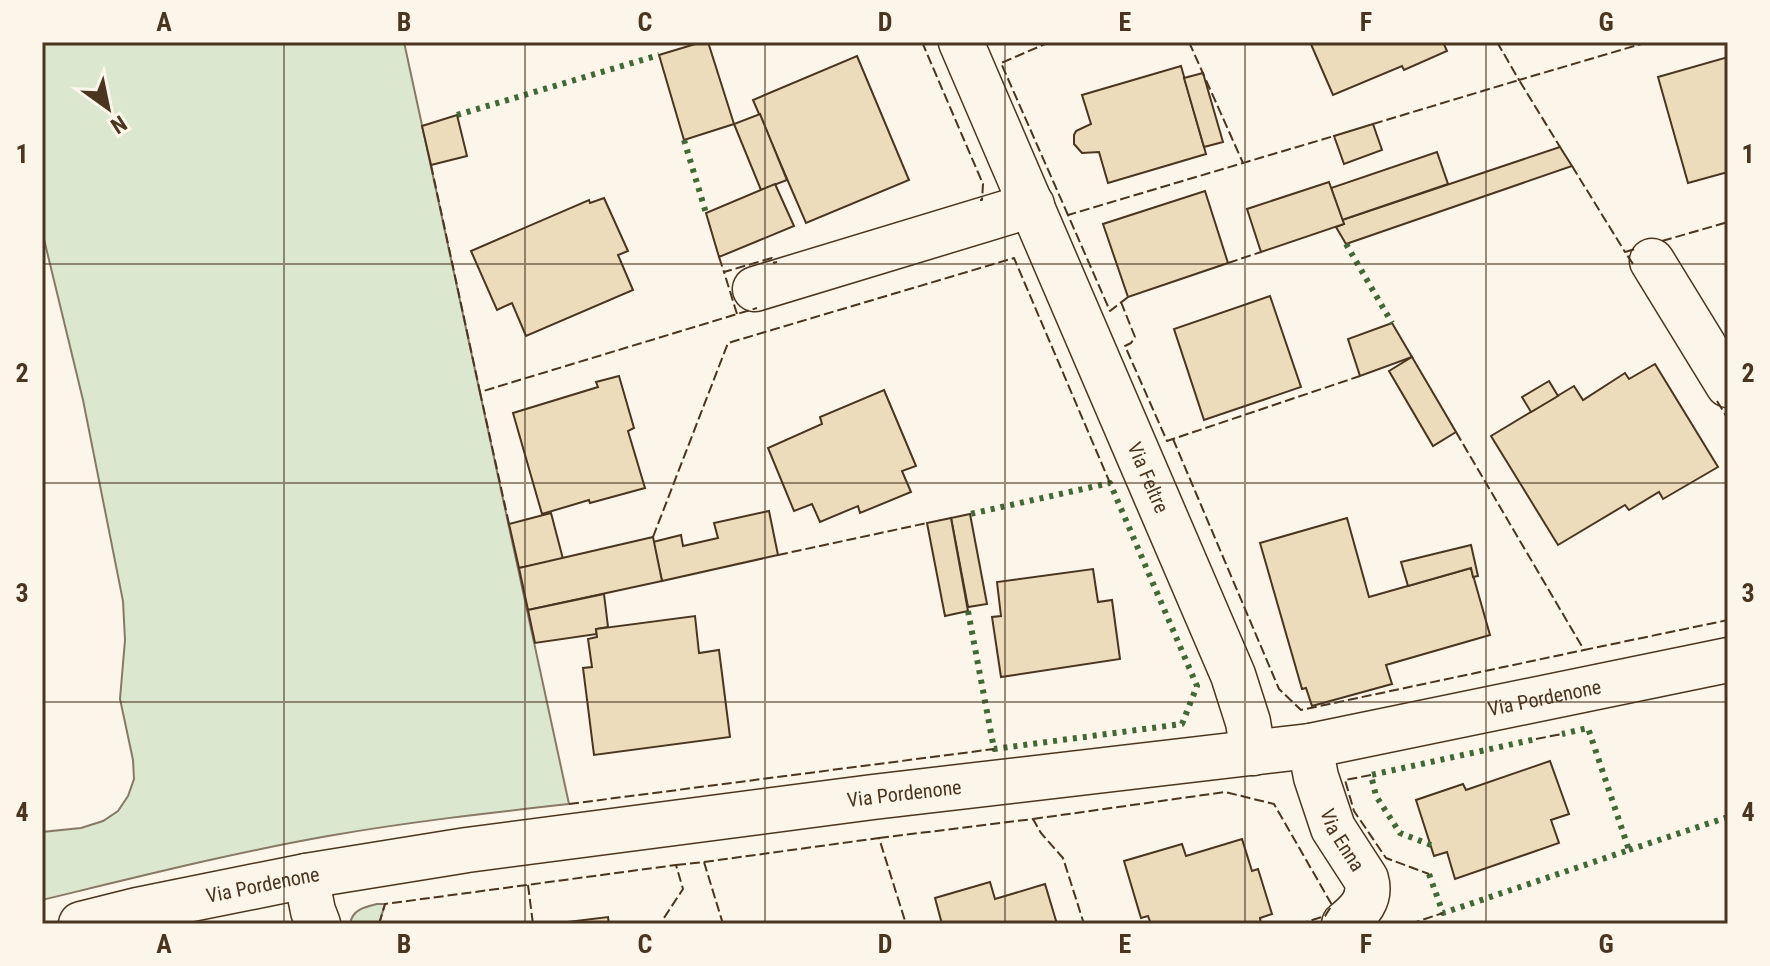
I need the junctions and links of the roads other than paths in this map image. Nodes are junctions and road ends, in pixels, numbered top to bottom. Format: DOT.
graph roads {
  1 [pos="961,42"];
  2 [pos="1032,205"];
  3 [pos="1652,261"];
  4 [pos="755,289"];
  5 [pos="1728,385"];
  6 [pos="1728,660"];
  7 [pos="1310,746"];
  8 [pos="1253,753"];
  9 [pos="306,876"];
  10 [pos="81,924"];
  11 [pos="318,924"];
  12 [pos="1344,924"];
  1 -- 2 [label="street, Via Feltre"];
  2 -- 4 [label="street"];
  2 -- 8 [label="street, Via Feltre"];
  3 -- 5 [label="street"];
  6 -- 7 [label="street, Via Pordenone"];
  7 -- 8 [label="street, Via Pordenone"];
  7 -- 12 [label="street, Via Enna"];
  8 -- 9 [label="street, Via Pordenone"];
  9 -- 10 [label="street, Via Pordenone"];
  9 -- 11 [label="street"];
}
